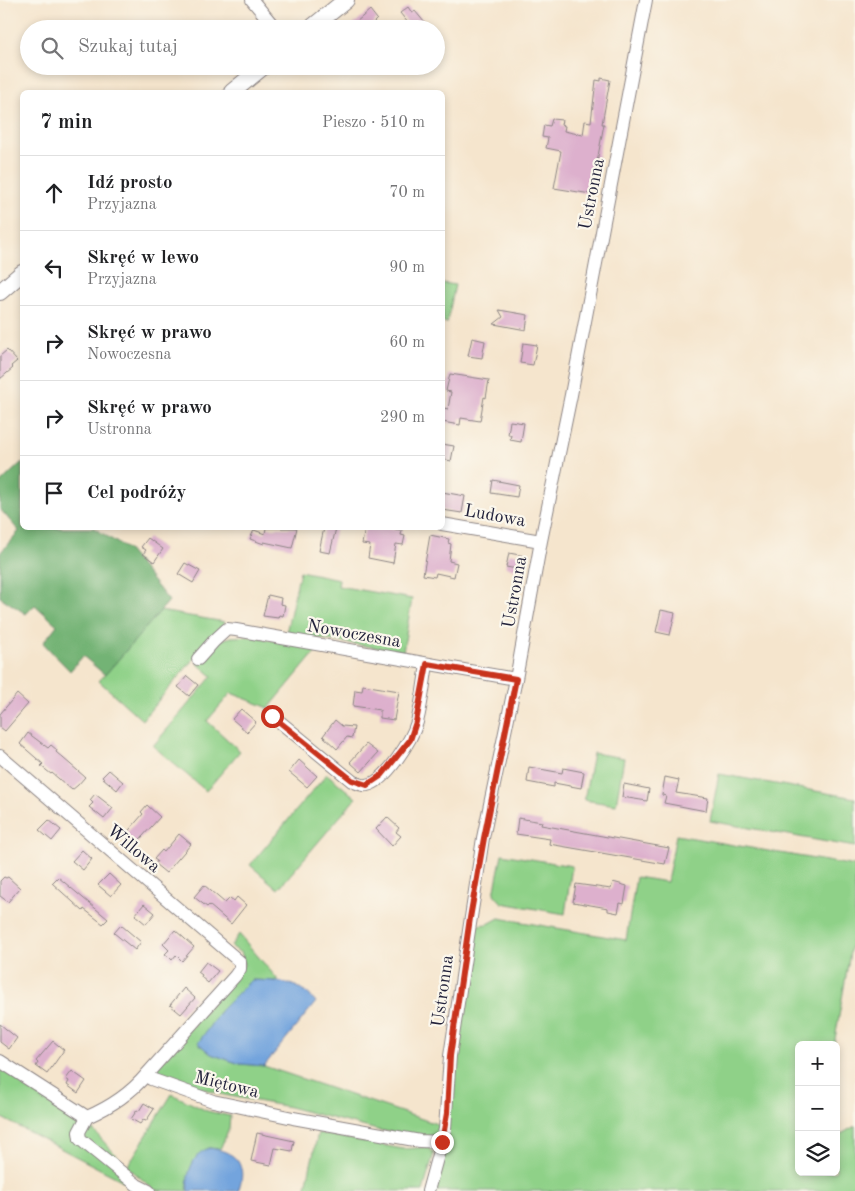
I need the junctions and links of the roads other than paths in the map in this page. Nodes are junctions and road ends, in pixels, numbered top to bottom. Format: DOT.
graph roads {
  1 [pos="252,0"];
  2 [pos="346,0"];
  3 [pos="646,0"];
  4 [pos="269,20"];
  5 [pos="321,20"];
  6 [pos="253,75"];
  7 [pos="234,90"];
  8 [pos="20,274"];
  9 [pos="1,288"];
  10 [pos="445,525"];
  11 [pos="541,541"];
  12 [pos="198,659"];
  13 [pos="427,664"];
  14 [pos="516,679"];
  15 [pos="269,713"];
  16 [pos="0,756"];
  17 [pos="0,1061"];
  18 [pos="146,1075"];
  19 [pos="87,1117"];
  20 [pos="442,1142"];
  21 [pos="148,1191"];
  22 [pos="428,1191"];
  1 -- 4 [label="street"];
  2 -- 5 [label="main road"];
  3 -- 11 [label="street, Ustronna"];
  6 -- 7 [label="main road"];
  8 -- 9 [label="main road"];
  10 -- 11 [label="street, Ludowa"];
  11 -- 14 [label="street, Ustronna"];
  12 -- 13 [label="street, Nowoczesna"];
  13 -- 14 [label="street, Nowoczesna"];
  13 -- 15 [label="street"];
  14 -- 20 [label="street, Ustronna"];
  16 -- 18 [label="street, Willowa"];
  17 -- 19 [label="street"];
  18 -- 19 [label="street"];
  18 -- 20 [label="street, Miętowa"];
  19 -- 21 [label="street"];
  20 -- 22 [label="street, Ustronna"];
}
